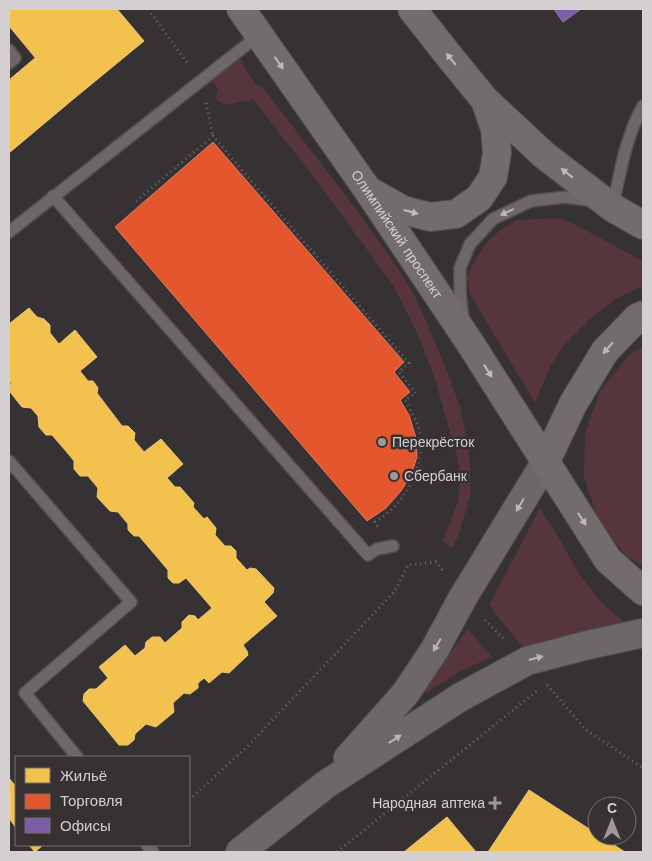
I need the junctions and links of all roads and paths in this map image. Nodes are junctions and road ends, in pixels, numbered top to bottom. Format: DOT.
graph roads {
  1 [pos="148,9"];
  2 [pos="241,9"];
  3 [pos="412,9"];
  4 [pos="259,35"];
  5 [pos="9,50"];
  6 [pos="9,63"];
  7 [pos="200,80"];
  8 [pos="485,100"];
  9 [pos="643,106"];
  10 [pos="213,136"];
  11 [pos="367,190"];
  12 [pos="54,196"];
  13 [pos="136,200"];
  14 [pos="609,205"];
  15 [pos="643,225"];
  16 [pos="9,232"];
  17 [pos="643,315"];
  18 [pos="470,343"];
  19 [pos="9,461"];
  20 [pos="545,463"];
  21 [pos="393,546"];
  22 [pos="643,591"];
  23 [pos="462,599"];
  24 [pos="643,633"];
  25 [pos="546,684"];
  26 [pos="539,690"];
  27 [pos="76,756"];
  28 [pos="643,768"];
  29 [pos="325,785"];
  30 [pos="190,799"];
  31 [pos="240,852"];
  32 [pos="337,852"];
  1 -- 7 [label="path"];
  2 -- 4 [label="main road, Олимпийский проспект"];
  8 -- 3 [label="main road, one-way"];
  4 -- 7 [label="lane"];
  4 -- 11 [label="main road, Олимпийский проспект, one-way"];
  5 -- 6 [label="lane"];
  7 -- 10 [label="path"];
  7 -- 12 [label="lane"];
  11 -- 8 [label="main road, one-way"];
  14 -- 8 [label="main road, one-way"];
  9 -- 14 [label="lane"];
  10 -- 13 [label="path"];
  10 -- 21 [label="path"];
  11 -- 18 [label="main road, Олимпийский проспект"];
  12 -- 16 [label="lane"];
  12 -- 21 [label="lane"];
  14 -- 15 [label="main road"];
  14 -- 18 [label="lane, one-way"];
  17 -- 20 [label="main road, one-way"];
  18 -- 20 [label="main road, Олимпийский проспект, one-way"];
  19 -- 27 [label="lane"];
  20 -- 22 [label="main road, Олимпийский проспект, one-way"];
  20 -- 23 [label="street, one-way"];
  23 -- 29 [label="street, one-way"];
  23 -- 30 [label="path"];
  29 -- 24 [label="street, one-way"];
  25 -- 28 [label="path"];
  26 -- 32 [label="path"];
  29 -- 31 [label="street"];
}
